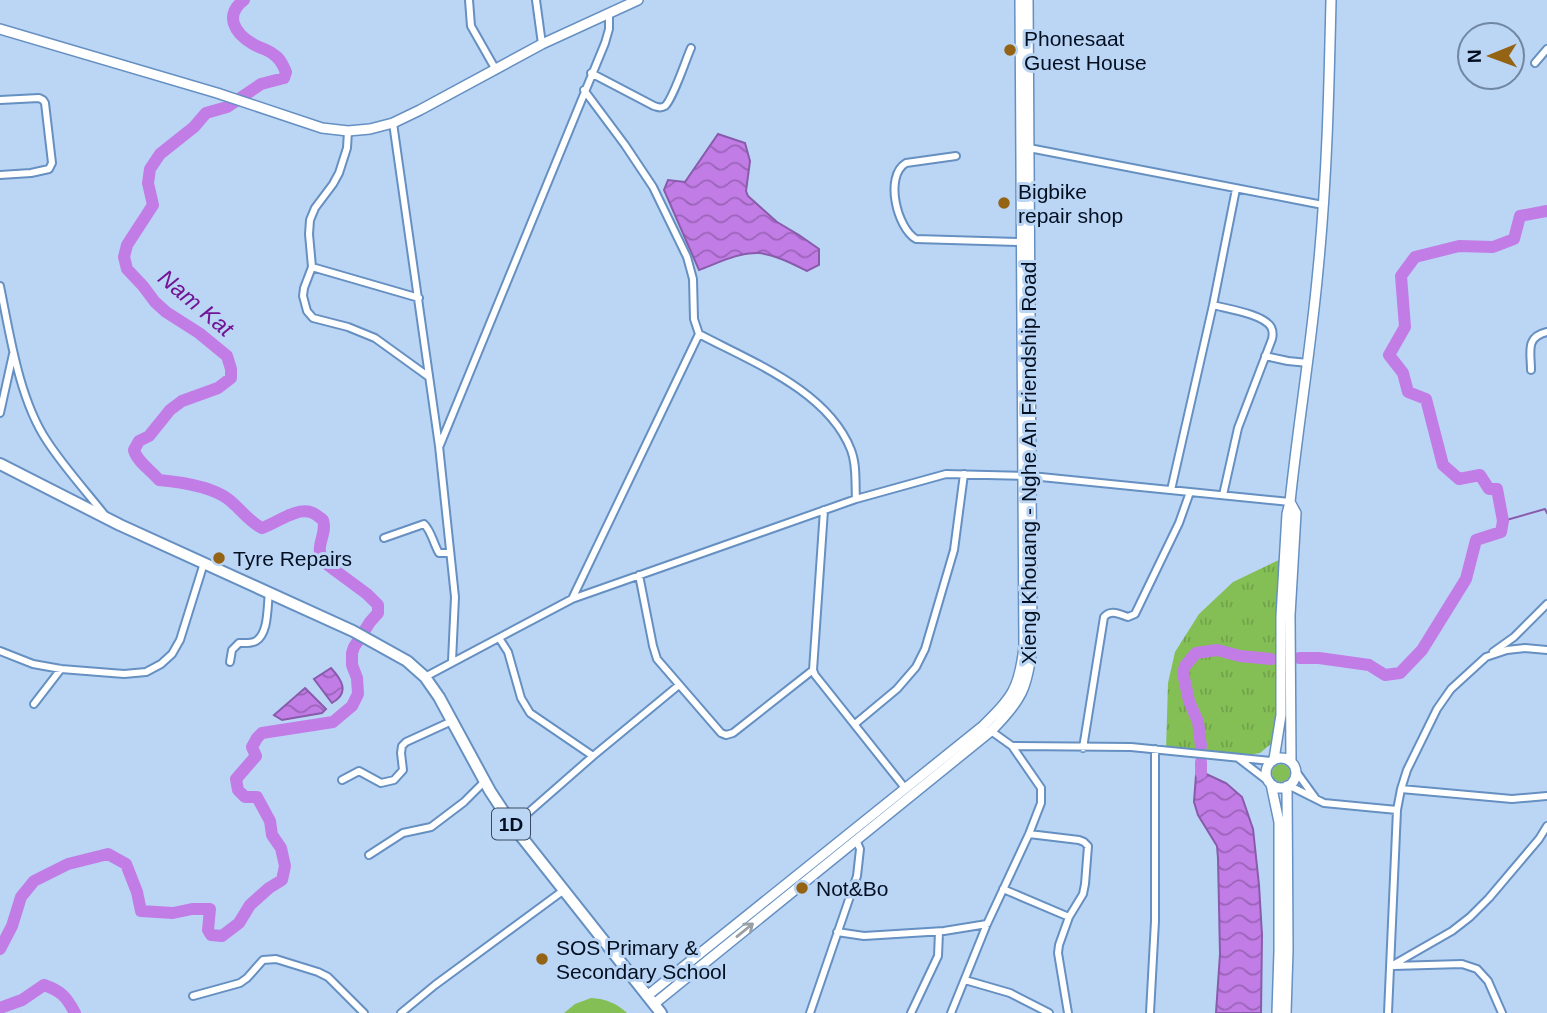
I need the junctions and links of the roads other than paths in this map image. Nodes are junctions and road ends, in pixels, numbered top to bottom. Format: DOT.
graph roads {
  1 [pos="468,0"];
  2 [pos="536,0"];
  3 [pos="638,0"];
  4 [pos="1020,0"];
  5 [pos="1028,0"];
  6 [pos="1331,0"];
  7 [pos="609,13"];
  8 [pos="0,29"];
  9 [pos="542,44"];
  10 [pos="691,48"];
  11 [pos="1547,49"];
  12 [pos="1535,63"];
  13 [pos="496,70"];
  14 [pos="591,73"];
  15 [pos="584,90"];
  16 [pos="0,100"];
  17 [pos="393,123"];
  18 [pos="348,131"];
  19 [pos="1025,147"];
  20 [pos="956,156"];
  21 [pos="0,175"];
  22 [pos="1236,189"];
  23 [pos="1323,205"];
  24 [pos="1021,242"];
  25 [pos="312,267"];
  26 [pos="1,291"];
  27 [pos="419,298"];
  28 [pos="1213,305"];
  29 [pos="1547,332"];
  30 [pos="699,334"];
  31 [pos="14,352"];
  32 [pos="1265,356"];
  33 [pos="1308,363"];
  34 [pos="1531,370"];
  35 [pos="429,377"];
  36 [pos="0,413"];
  37 [pos="439,446"];
  38 [pos="0,464"];
  39 [pos="964,474"];
  40 [pos="1027,476"];
  41 [pos="1171,490"];
  42 [pos="1190,492"];
  43 [pos="1223,495"];
  44 [pos="856,499"];
  45 [pos="1290,502"];
  46 [pos="824,510"];
  47 [pos="107,519"];
  48 [pos="384,538"];
  49 [pos="450,553"];
  50 [pos="204,563"];
  51 [pos="639,575"];
  52 [pos="269,593"];
  53 [pos="572,599"];
  54 [pos="1547,604"];
  55 [pos="499,638"];
  56 [pos="1547,650"];
  57 [pos="2,655"];
  58 [pos="1486,657"];
  59 [pos="452,661"];
  60 [pos="230,662"];
  61 [pos="61,669"];
  62 [pos="813,670"];
  63 [pos="425,677"];
  64 [pos="679,685"];
  65 [pos="34,704"];
  66 [pos="452,721"];
  67 [pos="855,724"];
  68 [pos="991,731"];
  69 [pos="1012,746"];
  70 [pos="1083,748"];
  71 [pos="1155,749"];
  72 [pos="593,756"];
  73 [pos="1237,757"];
  74 [pos="1273,760"];
  75 [pos="1293,766"];
  76 [pos="342,780"];
  77 [pos="485,781"];
  78 [pos="1269,782"];
  79 [pos="1288,786"];
  80 [pos="1401,789"];
  81 [pos="907,792"];
  82 [pos="1547,796"];
  83 [pos="1317,801"];
  84 [pos="1397,810"];
  85 [pos="513,826"];
  86 [pos="1547,826"];
  87 [pos="1029,834"];
  88 [pos="856,840"];
  89 [pos="369,855"];
  90 [pos="1003,889"];
  91 [pos="564,890"];
  92 [pos="1069,917"];
  93 [pos="987,924"];
  94 [pos="837,932"];
  95 [pos="939,932"];
  96 [pos="1391,966"];
  97 [pos="965,980"];
  98 [pos="193,996"];
  99 [pos="654,1005"];
  100 [pos="364,1013"];
  101 [pos="401,1013"];
  102 [pos="810,1013"];
  103 [pos="911,1013"];
  104 [pos="951,1013"];
  105 [pos="1049,1013"];
  106 [pos="1068,1013"];
  107 [pos="1150,1013"];
  108 [pos="1277,1013"];
  109 [pos="1286,1013"];
  110 [pos="1388,1013"];
  111 [pos="1502,1013"];
  1 -- 13 [label="street"];
  2 -- 9 [label="street"];
  3 -- 7 [label="street"];
  4 -- 19 [label="street, Xieng Khouang - Nghe An Friendship Road"];
  5 -- 19 [label="street, Xieng Khouang - Nghe An Friendship Road"];
  6 -- 23 [label="street"];
  7 -- 9 [label="street"];
  7 -- 14 [label="street"];
  8 -- 18 [label="street"];
  9 -- 13 [label="street"];
  10 -- 14 [label="street"];
  11 -- 12 [label="street"];
  13 -- 17 [label="street"];
  14 -- 15 [label="street"];
  15 -- 30 [label="street"];
  15 -- 37 [label="street"];
  16 -- 21 [label="street"];
  17 -- 18 [label="street"];
  17 -- 27 [label="street"];
  18 -- 25 [label="street"];
  19 -- 22 [label="street"];
  19 -- 24 [label="street, Xieng Khouang - Nghe An Friendship Road"];
  19 -- 40 [label="street, Xieng Khouang - Nghe An Friendship Road"];
  20 -- 24 [label="street"];
  22 -- 23 [label="street"];
  22 -- 28 [label="street"];
  23 -- 33 [label="street"];
  24 -- 40 [label="street, Xieng Khouang - Nghe An Friendship Road"];
  25 -- 27 [label="street"];
  25 -- 35 [label="street"];
  26 -- 31 [label="street"];
  27 -- 35 [label="street"];
  28 -- 32 [label="street"];
  28 -- 41 [label="street"];
  29 -- 34 [label="street"];
  30 -- 44 [label="street"];
  30 -- 53 [label="street"];
  31 -- 36 [label="street"];
  31 -- 47 [label="street"];
  32 -- 33 [label="street"];
  32 -- 43 [label="street"];
  33 -- 45 [label="street"];
  35 -- 37 [label="street"];
  37 -- 49 [label="street"];
  38 -- 47 [label="highway, 1D"];
  39 -- 40 [label="street"];
  39 -- 44 [label="street"];
  39 -- 67 [label="street"];
  40 -- 41 [label="street"];
  40 -- 68 [label="street, Xieng Khouang - Nghe An Friendship Road"];
  40 -- 81 [label="street, Xieng Khouang - Nghe An Friendship Road"];
  41 -- 42 [label="street"];
  42 -- 43 [label="street"];
  42 -- 70 [label="street"];
  43 -- 45 [label="street"];
  44 -- 46 [label="street"];
  45 -- 74 [label="street"];
  45 -- 75 [label="street"];
  46 -- 51 [label="street"];
  46 -- 62 [label="street"];
  47 -- 50 [label="highway, 1D"];
  48 -- 49 [label="street"];
  49 -- 59 [label="street"];
  50 -- 52 [label="highway, 1D"];
  50 -- 61 [label="street"];
  51 -- 53 [label="street"];
  51 -- 64 [label="street"];
  52 -- 60 [label="street"];
  52 -- 63 [label="highway, 1D"];
  53 -- 55 [label="street"];
  54 -- 58 [label="street"];
  55 -- 59 [label="street"];
  55 -- 72 [label="street"];
  56 -- 58 [label="street"];
  57 -- 61 [label="street"];
  58 -- 80 [label="street"];
  59 -- 63 [label="street"];
  61 -- 65 [label="street"];
  62 -- 64 [label="street"];
  62 -- 67 [label="street"];
  63 -- 66 [label="highway, 1D"];
  64 -- 72 [label="street"];
  66 -- 76 [label="street"];
  66 -- 77 [label="highway, 1D"];
  67 -- 81 [label="street"];
  68 -- 69 [label="street"];
  68 -- 81 [label="street, Xieng Khouang - Nghe An Friendship Road"];
  69 -- 70 [label="street"];
  69 -- 87 [label="street"];
  70 -- 71 [label="street"];
  71 -- 73 [label="street"];
  71 -- 107 [label="street"];
  72 -- 85 [label="street"];
  73 -- 74 [label="street"];
  73 -- 78 [label="street"];
  74 -- 75 [label="street"];
  74 -- 78 [label="street"];
  75 -- 79 [label="street"];
  75 -- 83 [label="street"];
  77 -- 85 [label="highway, 1D"];
  77 -- 89 [label="street"];
  78 -- 79 [label="street"];
  78 -- 108 [label="street"];
  79 -- 83 [label="street"];
  79 -- 109 [label="street"];
  80 -- 82 [label="street"];
  80 -- 84 [label="street"];
  81 -- 88 [label="street, Xieng Khouang - Nghe An Friendship Road"];
  81 -- 99 [label="street, Xieng Khouang - Nghe An Friendship Road"];
  83 -- 84 [label="street"];
  84 -- 96 [label="street"];
  85 -- 91 [label="highway, 1D"];
  86 -- 96 [label="street"];
  87 -- 90 [label="street"];
  87 -- 92 [label="street"];
  88 -- 94 [label="street"];
  99 -- 88 [label="street, Xieng Khouang - Nghe An Friendship Road, one-way"];
  90 -- 92 [label="street"];
  90 -- 93 [label="street"];
  91 -- 99 [label="highway, 1D"];
  91 -- 101 [label="street"];
  92 -- 106 [label="street"];
  93 -- 95 [label="street"];
  93 -- 97 [label="street"];
  94 -- 95 [label="street"];
  94 -- 102 [label="street"];
  95 -- 103 [label="street"];
  96 -- 110 [label="street"];
  96 -- 111 [label="street"];
  97 -- 104 [label="street"];
  97 -- 105 [label="street"];
  98 -- 100 [label="street"];
}
